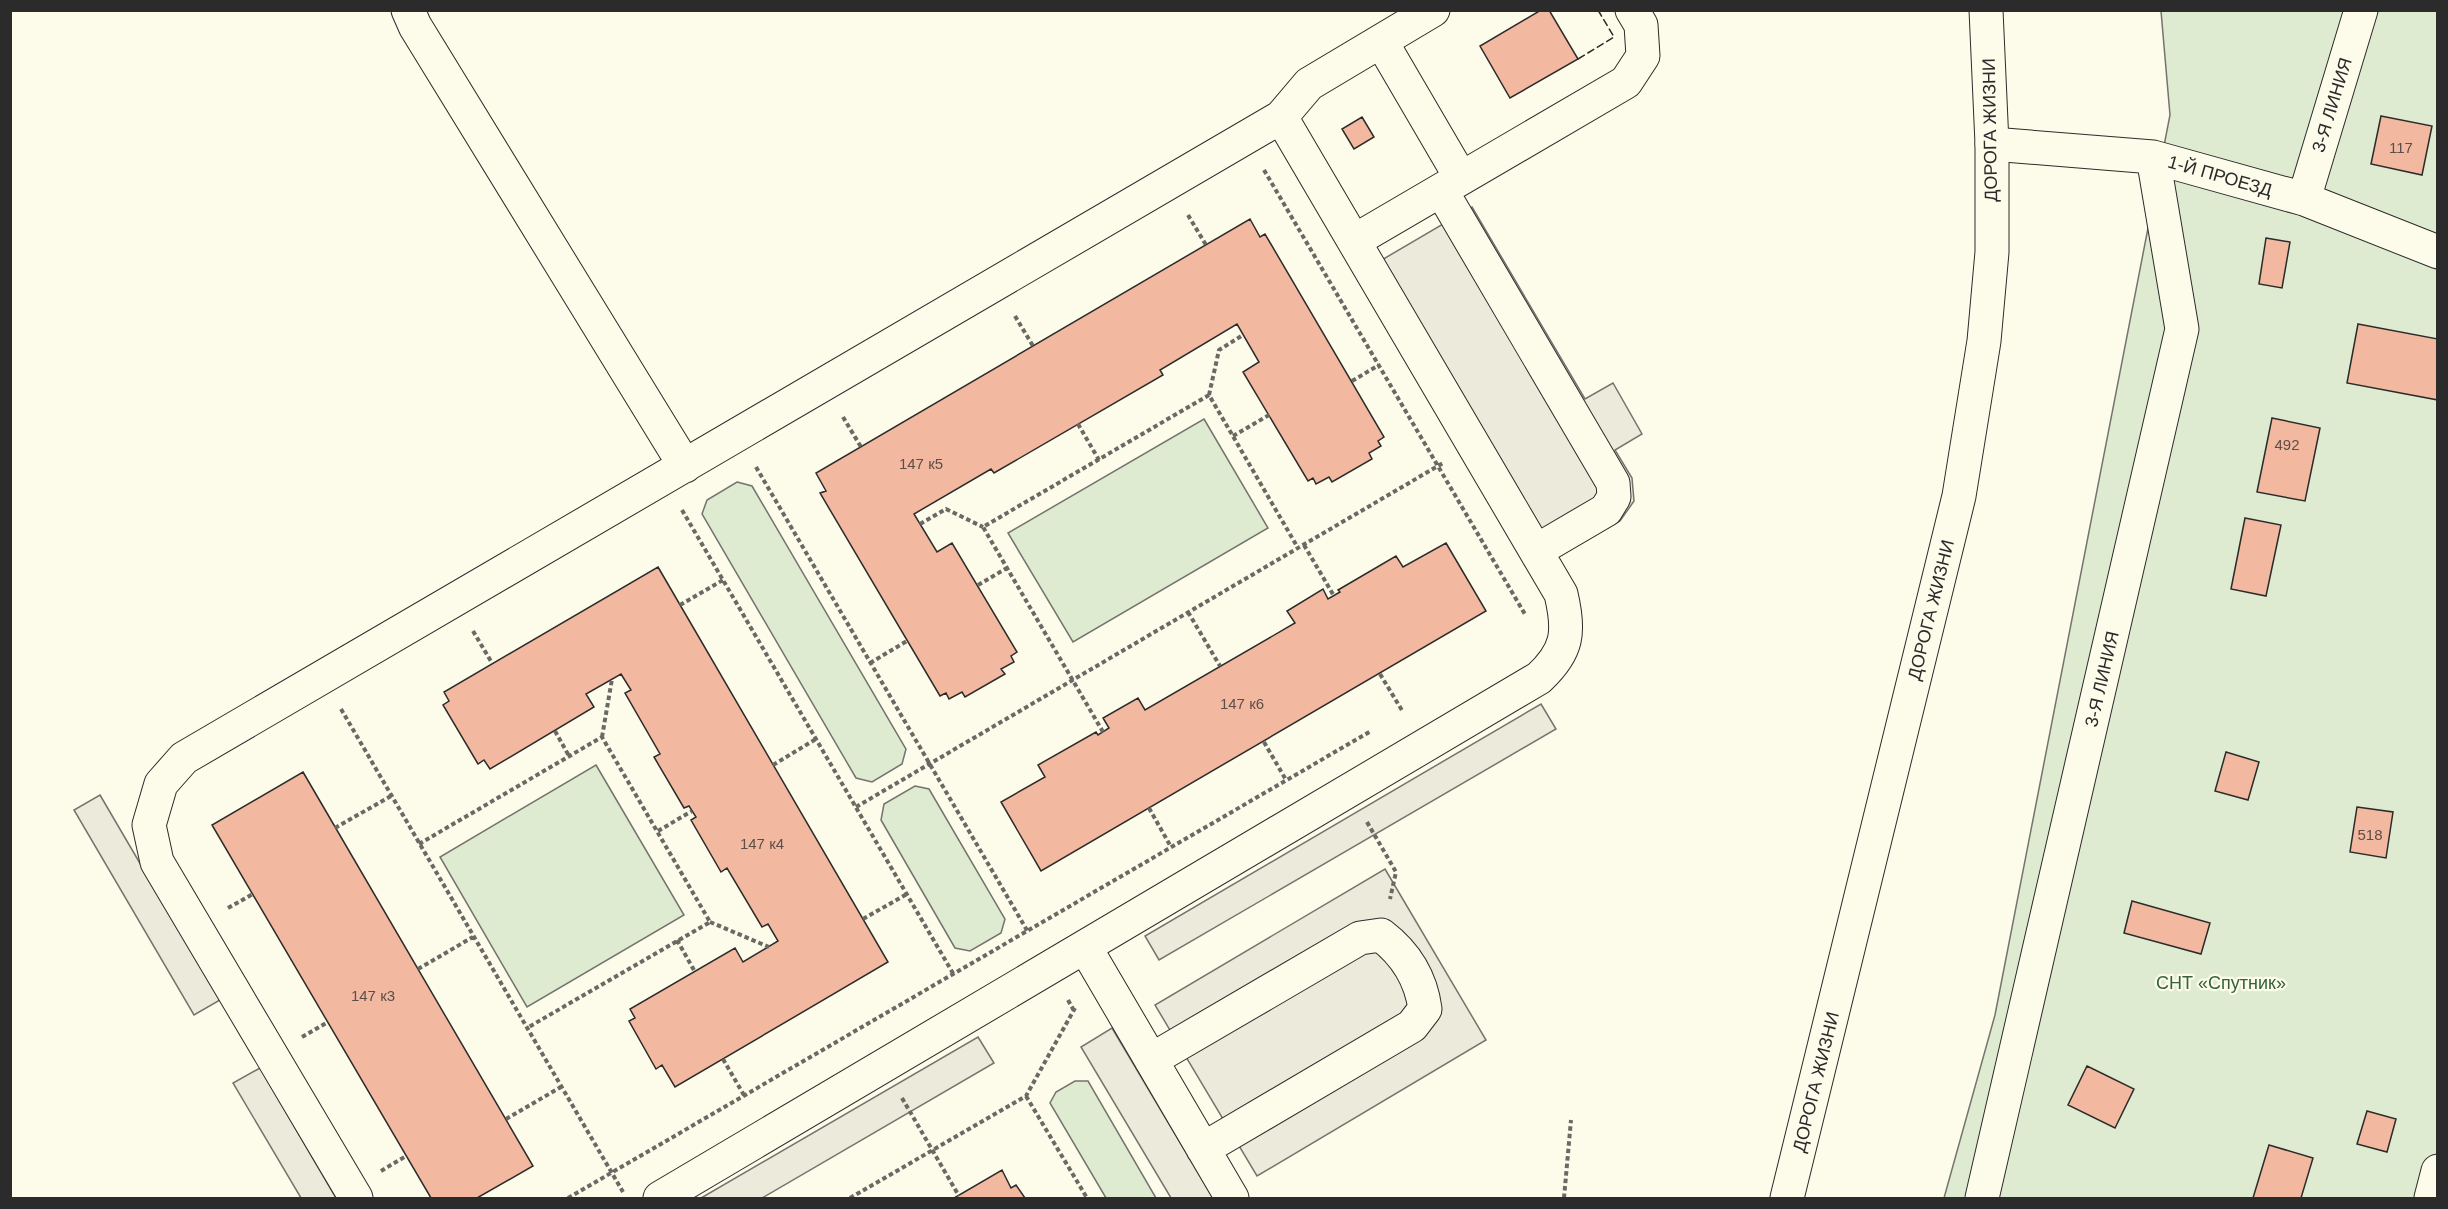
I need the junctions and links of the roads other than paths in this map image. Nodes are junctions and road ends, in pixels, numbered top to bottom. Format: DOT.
graph roads {
  1 [pos="408,10"];
  2 [pos="1433,10"];
  3 [pos="1632,10"];
  4 [pos="1986,10"];
  5 [pos="2361,10"];
  6 [pos="1381,41"];
  7 [pos="1281,117"];
  8 [pos="1992,144"];
  9 [pos="2153,157"];
  10 [pos="1451,184"];
  11 [pos="2304,200"];
  12 [pos="1354,241"];
  13 [pos="2438,252"];
  14 [pos="674,472"];
  15 [pos="1536,551"];
  16 [pos="1085,947"];
  17 [pos="1151,1060"];
  18 [pos="1203,1149"];
  19 [pos="2438,1171"];
  20 [pos="356,1198"];
  21 [pos="660,1198"];
  22 [pos="1232,1198"];
  23 [pos="1787,1198"];
  24 [pos="1982,1198"];
  25 [pos="2431,1198"];
  1 -- 14 [label="street"];
  2 -- 6 [label="street"];
  3 -- 10 [label="street"];
  4 -- 8 [label="street, ДОРОГА ЖИЗНИ"];
  5 -- 11 [label="street, 3-Я ЛИНИЯ"];
  6 -- 7 [label="street"];
  6 -- 10 [label="street"];
  7 -- 12 [label="street"];
  7 -- 14 [label="street"];
  8 -- 9 [label="street, 1-Й ПРОЕЗД"];
  8 -- 23 [label="street, ДОРОГА ЖИЗНИ"];
  9 -- 11 [label="street, 1-Й ПРОЕЗД"];
  9 -- 24 [label="street, 3-Я ЛИНИЯ"];
  10 -- 12 [label="street"];
  10 -- 15 [label="street"];
  11 -- 13 [label="street, 1-Й ПРОЕЗД"];
  12 -- 15 [label="street"];
  14 -- 20 [label="street"];
  15 -- 16 [label="street"];
  16 -- 17 [label="street"];
  16 -- 21 [label="street"];
  17 -- 18 [label="street"];
  17 -- 18 [label="street"];
  18 -- 22 [label="street"];
  19 -- 25 [label="street"];
}
